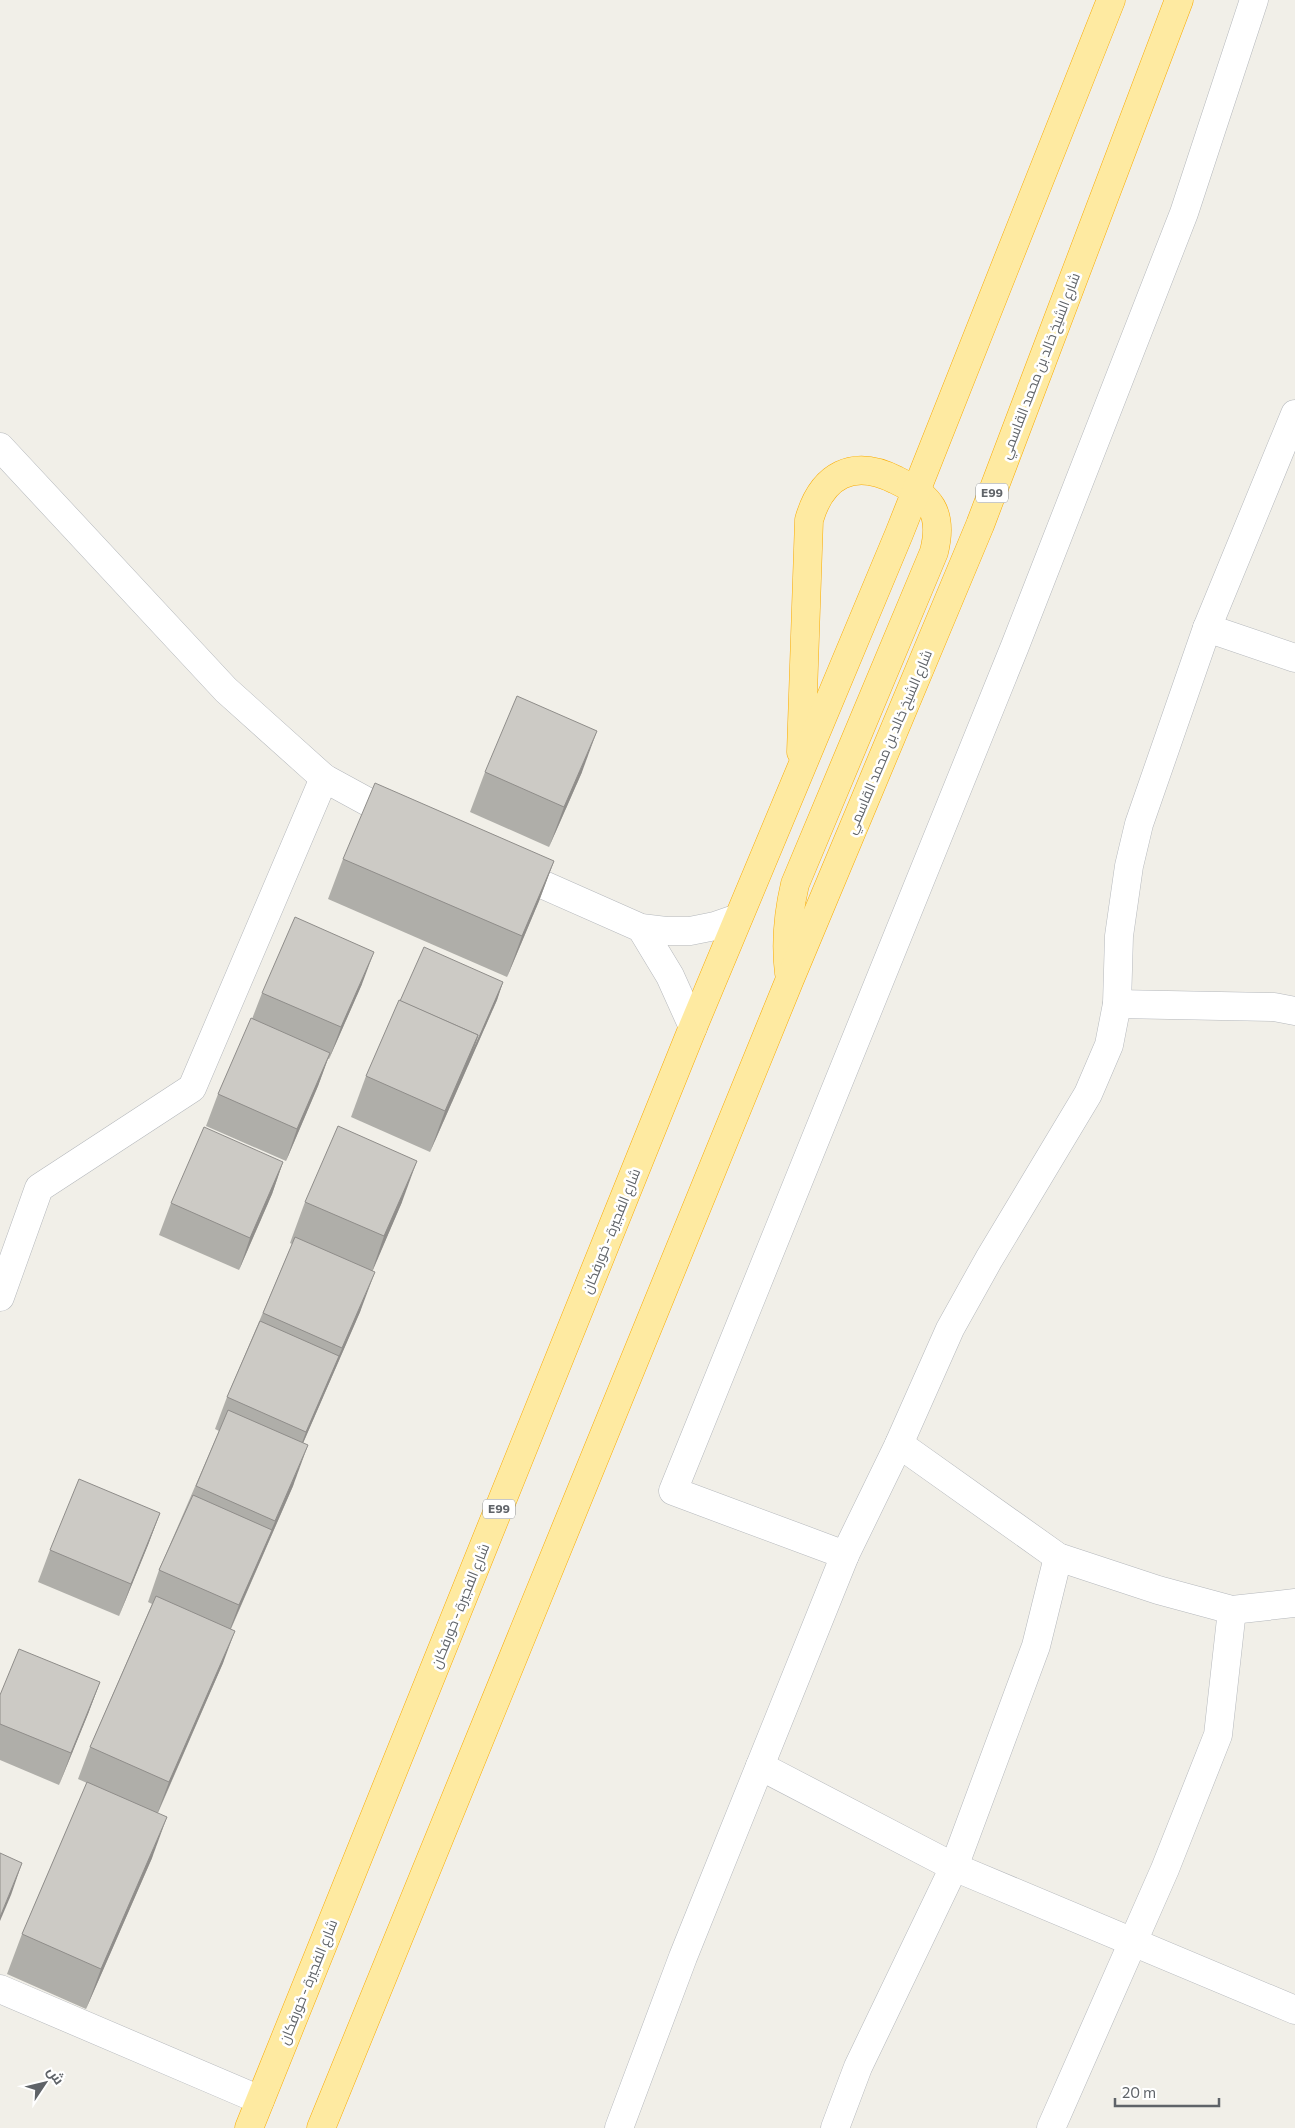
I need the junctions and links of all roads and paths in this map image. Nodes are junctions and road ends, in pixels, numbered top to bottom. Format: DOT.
graph roads {
  1 [pos="1111,0"];
  2 [pos="1179,0"];
  3 [pos="1254,0"];
  4 [pos="1295,414"];
  5 [pos="0,447"];
  6 [pos="916,490"];
  7 [pos="1207,628"];
  8 [pos="1295,658"];
  9 [pos="800,769"];
  10 [pos="324,778"];
  11 [pos="424,832"];
  12 [pos="487,860"];
  13 [pos="738,918"];
  14 [pos="641,928"];
  15 [pos="790,979"];
  16 [pos="1117,1004"];
  17 [pos="1295,1011"];
  18 [pos="693,1027"];
  19 [pos="0,1297"];
  20 [pos="899,1444"];
  21 [pos="846,1556"];
  22 [pos="1058,1557"];
  23 [pos="1295,1603"];
  24 [pos="1232,1610"];
  25 [pos="760,1766"];
  26 [pos="954,1867"];
  27 [pos="1133,1941"];
  28 [pos="0,1989"];
  29 [pos="1295,2010"];
  30 [pos="260,2100"];
  31 [pos="249,2128"];
  32 [pos="321,2128"];
  33 [pos="619,2128"];
  34 [pos="835,2128"];
  35 [pos="1051,2128"];
  1 -- 6 [label="highway, E99"];
  2 -- 15 [label="highway, شارع الشيخ خالد بن محمد القاسمي / E99"];
  3 -- 21 [label="street"];
  4 -- 7 [label="street"];
  5 -- 10 [label="street"];
  6 -- 9 [label="highway, E99"];
  6 -- 9 [label="highway"];
  6 -- 15 [label="highway"];
  7 -- 8 [label="street"];
  7 -- 16 [label="street"];
  9 -- 13 [label="highway, E99"];
  10 -- 11 [label="street"];
  10 -- 19 [label="street"];
  12 -- 14 [label="street"];
  13 -- 14 [label="street"];
  13 -- 18 [label="highway, شارع الفجيرة - خورفكان / E99"];
  14 -- 18 [label="street"];
  15 -- 32 [label="highway, E99"];
  16 -- 17 [label="street"];
  16 -- 20 [label="street"];
  18 -- 30 [label="highway, شارع الفجيرة - خورفكان / E99"];
  20 -- 21 [label="street"];
  20 -- 22 [label="street"];
  21 -- 25 [label="street"];
  22 -- 24 [label="street"];
  22 -- 26 [label="street"];
  23 -- 24 [label="street"];
  24 -- 27 [label="street"];
  25 -- 26 [label="street"];
  25 -- 33 [label="street"];
  26 -- 27 [label="street"];
  26 -- 34 [label="street"];
  27 -- 29 [label="street"];
  27 -- 35 [label="street"];
  28 -- 30 [label="street"];
  30 -- 31 [label="highway, شارع الفجيرة - خورفكان / E99"];
}
